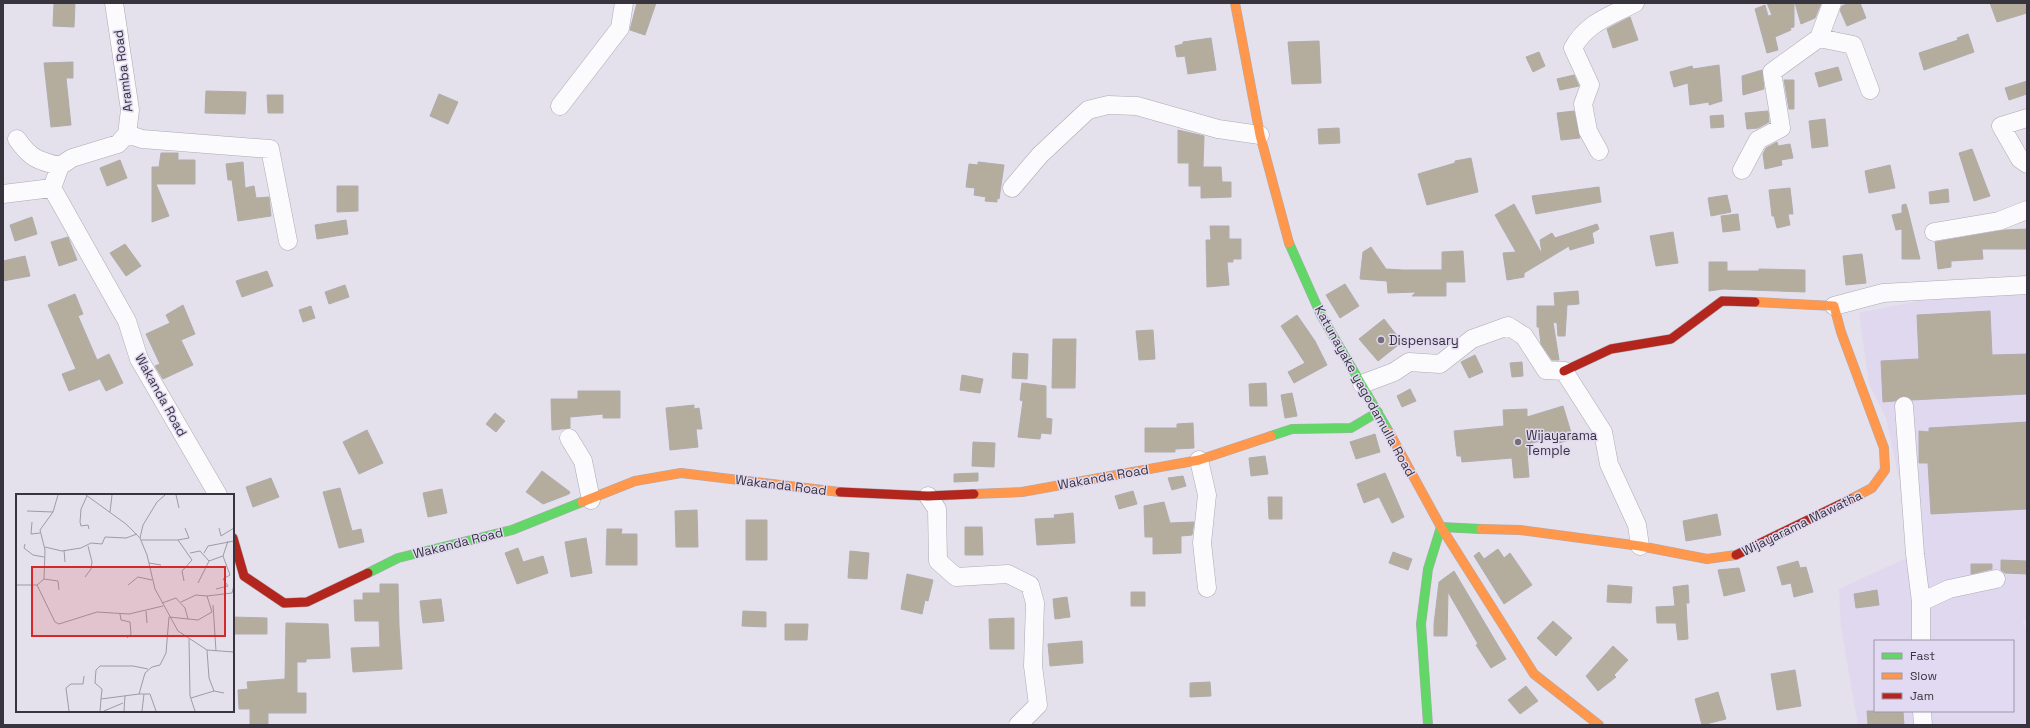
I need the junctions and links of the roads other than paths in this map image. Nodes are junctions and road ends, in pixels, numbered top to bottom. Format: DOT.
graph roads {
  1 [pos="114,3"];
  2 [pos="624,3"];
  3 [pos="1235,3"];
  4 [pos="1635,3"];
  5 [pos="1832,3"];
  6 [pos="1819,38"];
  7 [pos="1870,90"];
  8 [pos="560,106"];
  9 [pos="2027,118"];
  10 [pos="127,134"];
  11 [pos="1260,135"];
  12 [pos="17,139"];
  13 [pos="1599,151"];
  14 [pos="2027,164"];
  15 [pos="60,166"];
  16 [pos="1742,170"];
  17 [pos="52,188"];
  18 [pos="1012,188"];
  19 [pos="3,194"];
  20 [pos="2027,210"];
  21 [pos="1934,232"];
  22 [pos="288,241"];
  23 [pos="2027,285"];
  24 [pos="1834,306"];
  25 [pos="1561,371"];
  26 [pos="1362,384"];
  27 [pos="1904,406"];
  28 [pos="1378,412"];
  29 [pos="569,438"];
  30 [pos="1199,460"];
  31 [pos="217,494"];
  32 [pos="928,496"];
  33 [pos="591,500"];
  34 [pos="1441,527"];
  35 [pos="234,541"];
  36 [pos="1640,546"];
  37 [pos="1996,579"];
  38 [pos="1207,588"];
  39 [pos="1921,602"];
  40 [pos="1921,640"];
  41 [pos="1922,712"];
  42 [pos="1018,725"];
  43 [pos="1428,725"];
  44 [pos="1600,725"];
  45 [pos="1923,725"];
  1 -- 10 [label="street, Aramba Road"];
  2 -- 8 [label="street"];
  3 -- 11 [label="street, Katunayake yagodamulla Road"];
  4 -- 13 [label="street"];
  5 -- 6 [label="street"];
  6 -- 7 [label="street"];
  6 -- 16 [label="street"];
  9 -- 14 [label="street"];
  10 -- 15 [label="street"];
  10 -- 22 [label="street"];
  11 -- 18 [label="street"];
  11 -- 26 [label="street, Katunayake yagodamulla Road"];
  12 -- 15 [label="street"];
  15 -- 17 [label="street"];
  17 -- 19 [label="street"];
  17 -- 31 [label="street, Wakanda Road"];
  20 -- 21 [label="street"];
  23 -- 24 [label="street"];
  24 -- 25 [label="street"];
  24 -- 36 [label="street, Wijayarama Mawatha"];
  25 -- 26 [label="street"];
  25 -- 36 [label="street"];
  26 -- 28 [label="street, Katunayake yagodamulla Road"];
  27 -- 39 [label="street"];
  28 -- 30 [label="street, Wakanda Road"];
  28 -- 34 [label="street, Katunayake yagodamulla Road"];
  29 -- 33 [label="street"];
  30 -- 32 [label="street, Wakanda Road"];
  30 -- 38 [label="street"];
  32 -- 33 [label="street, Wakanda Road"];
  32 -- 42 [label="street"];
  33 -- 35 [label="street, Wakanda Road"];
  34 -- 36 [label="street, Wijayarama Mawatha"];
  34 -- 43 [label="street"];
  34 -- 44 [label="street, Katunayake yagodamulla Road"];
  37 -- 39 [label="street"];
  39 -- 40 [label="street"];
  41 -- 45 [label="street"];
}
